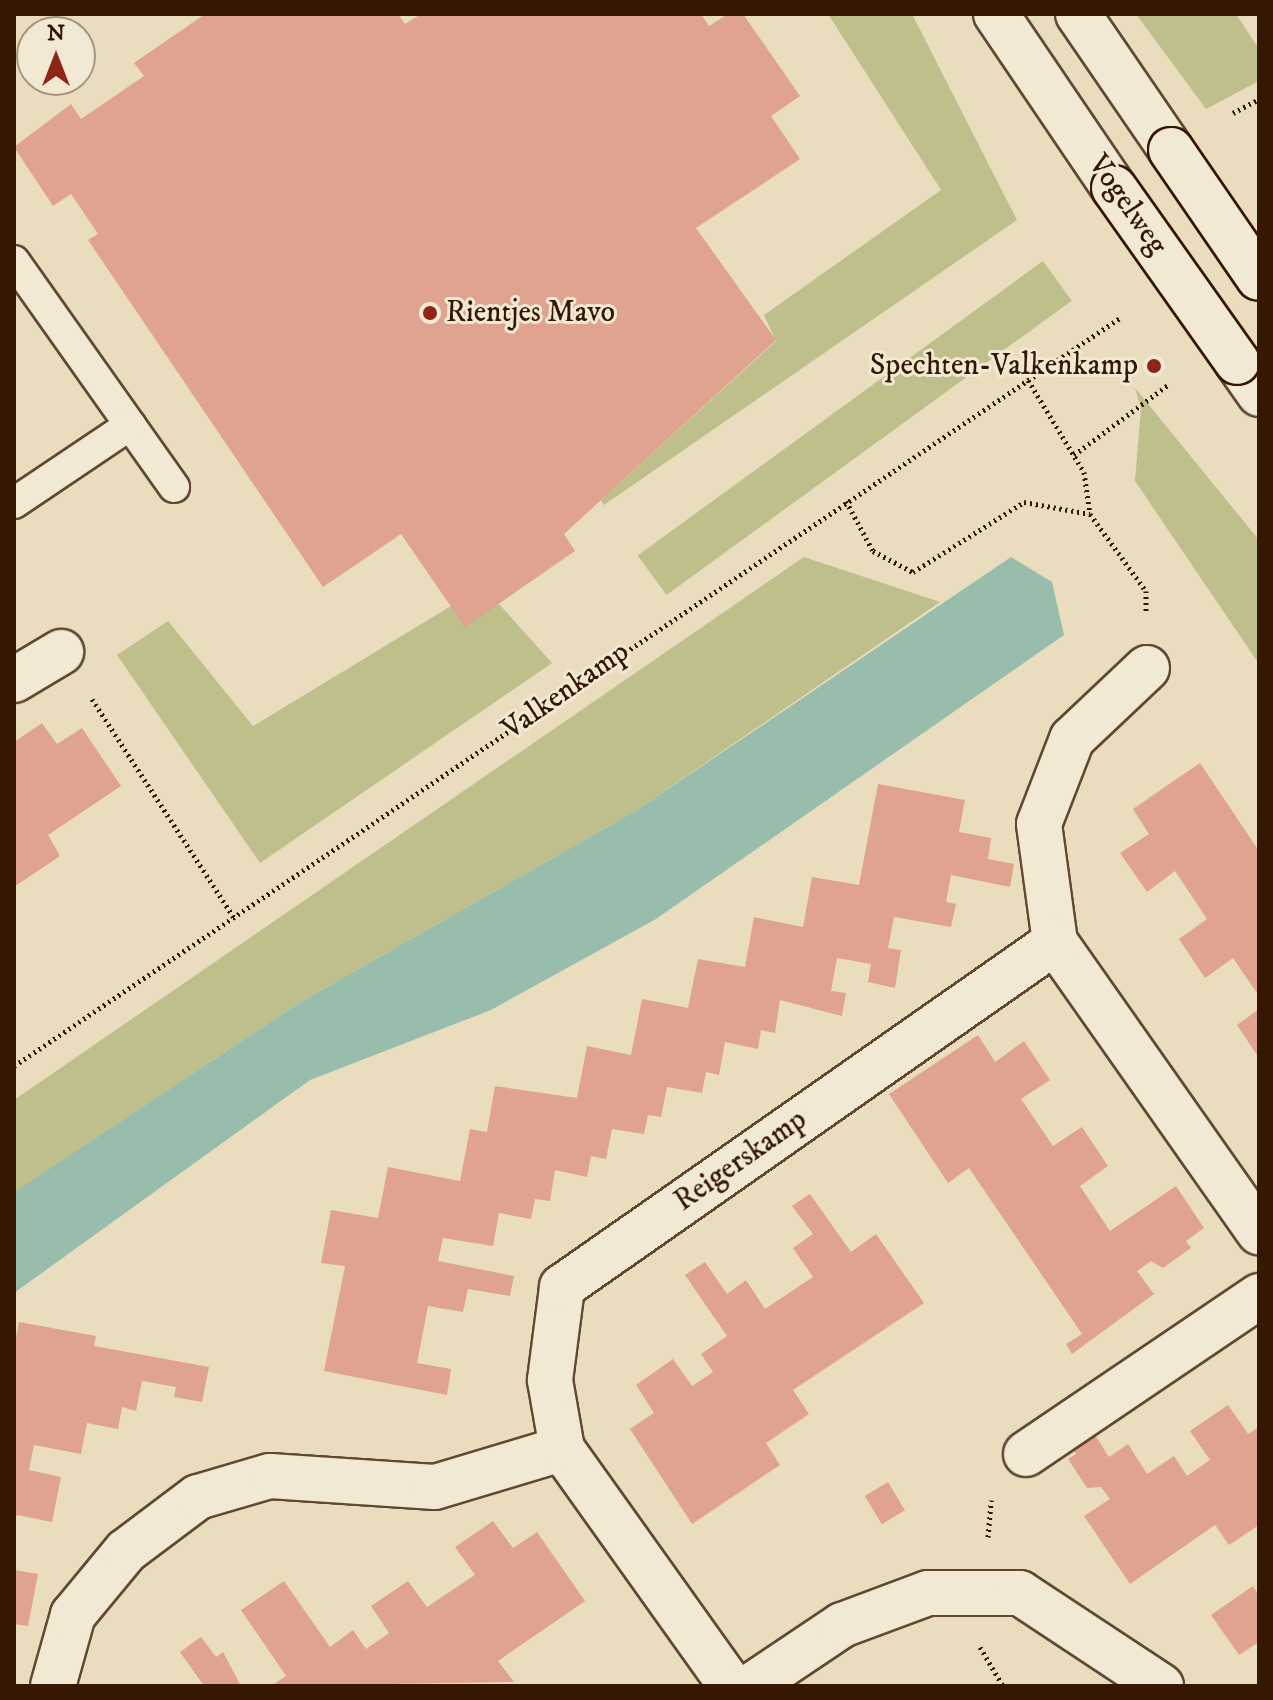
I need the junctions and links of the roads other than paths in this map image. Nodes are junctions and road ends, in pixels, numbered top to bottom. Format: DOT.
graph roads {
  1 [pos="996,14"];
  2 [pos="1078,14"];
  3 [pos="14,261"];
  4 [pos="1259,278"];
  5 [pos="1248,378"];
  6 [pos="130,425"];
  7 [pos="174,487"];
  8 [pos="14,503"];
  9 [pos="61,652"];
  10 [pos="1147,668"];
  11 [pos="14,680"];
  12 [pos="1055,942"];
  13 [pos="1259,1232"];
  14 [pos="1259,1296"];
  15 [pos="562,1449"];
  16 [pos="1026,1454"];
  17 [pos="53,1686"];
  18 [pos="731,1686"];
  19 [pos="751,1686"];
  20 [pos="1161,1686"];
  1 -- 5 [label="street, Vogelweg, bridge"];
  2 -- 4 [label="street, bridge"];
  3 -- 6 [label="lane"];
  6 -- 7 [label="lane"];
  6 -- 8 [label="lane"];
  9 -- 11 [label="street"];
  10 -- 12 [label="street"];
  12 -- 13 [label="street"];
  12 -- 15 [label="street, Reigerskamp"];
  14 -- 16 [label="street"];
  15 -- 17 [label="street"];
  15 -- 18 [label="street, Reigerskamp"];
  19 -- 20 [label="street"];
}
